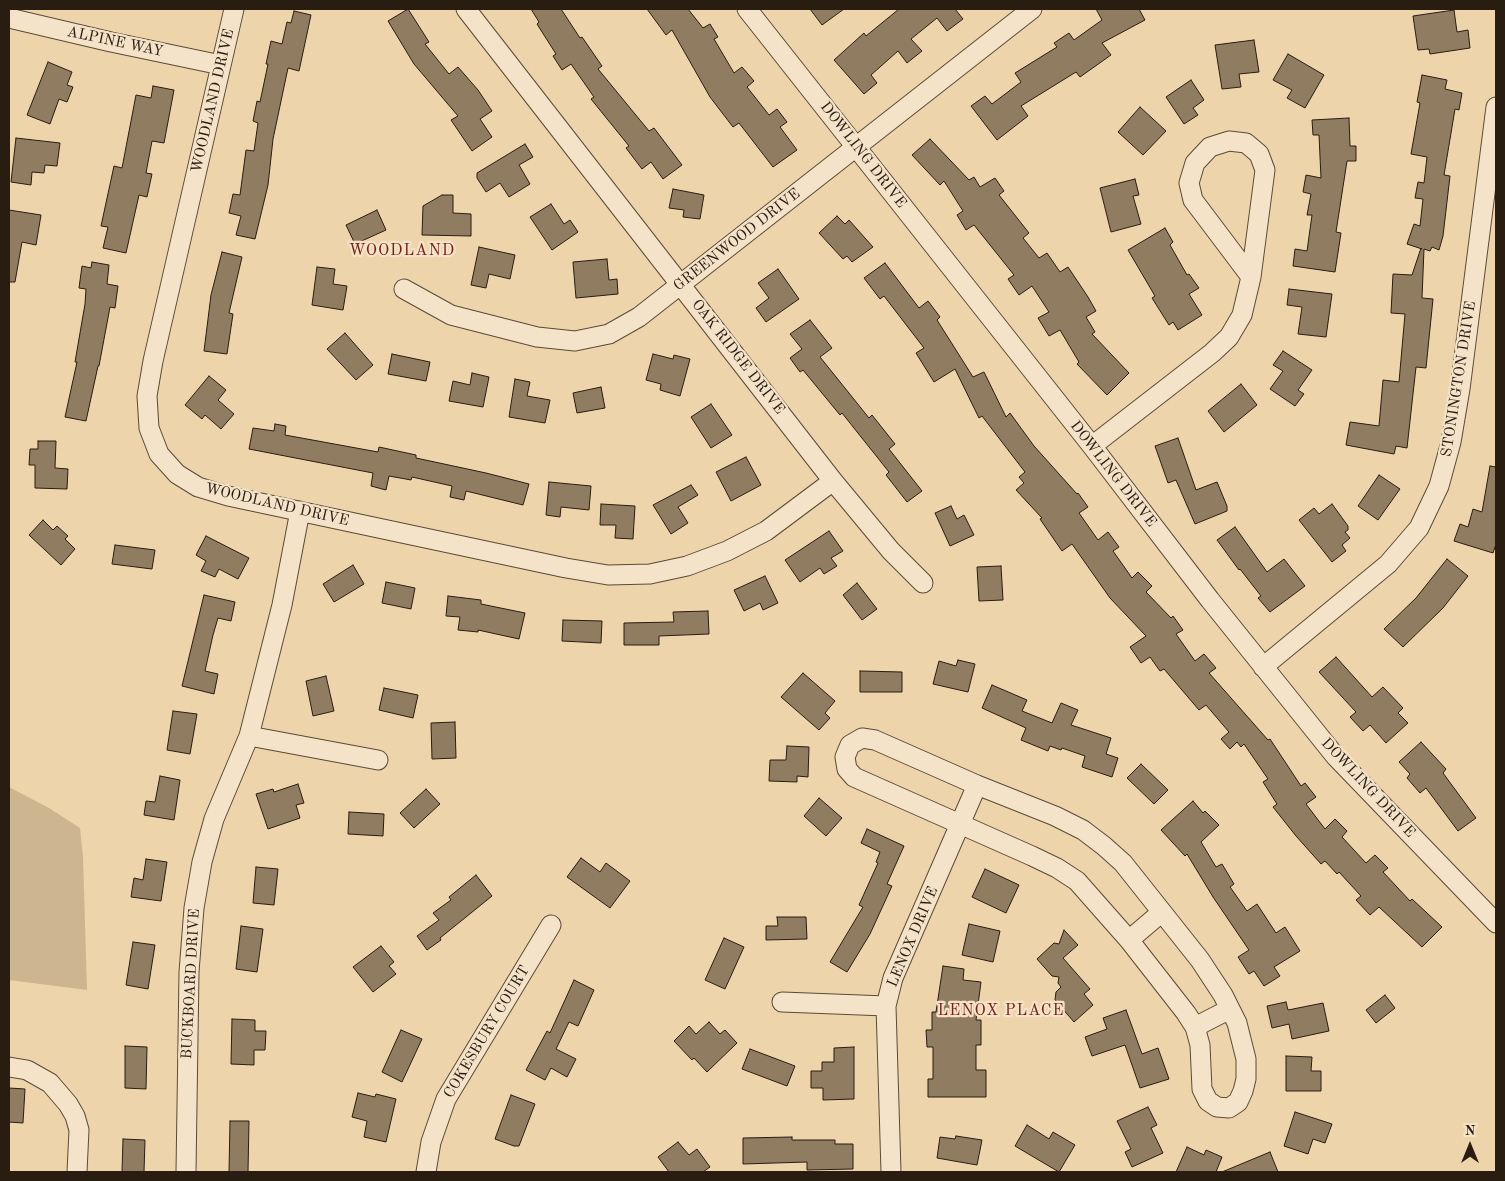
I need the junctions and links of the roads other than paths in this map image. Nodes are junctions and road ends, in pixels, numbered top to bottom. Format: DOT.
graph roads {
  1 [pos="234,9"];
  2 [pos="466,9"];
  3 [pos="747,9"];
  4 [pos="1032,9"];
  5 [pos="9,18"];
  6 [pos="221,65"];
  7 [pos="1496,107"];
  8 [pos="856,146"];
  9 [pos="1251,277"];
  10 [pos="681,284"];
  11 [pos="404,289"];
  12 [pos="1092,446"];
  13 [pos="833,480"];
  14 [pos="300,510"];
  15 [pos="923,583"];
  16 [pos="1263,667"];
  17 [pos="249,736"];
  18 [pos="378,760"];
  19 [pos="977,785"];
  20 [pos="960,825"];
  21 [pos="1162,912"];
  22 [pos="1496,923"];
  23 [pos="551,924"];
  24 [pos="1129,940"];
  25 [pos="782,1002"];
  26 [pos="886,1006"];
  27 [pos="1230,1009"];
  28 [pos="1194,1027"];
  29 [pos="9,1067"];
  30 [pos="76,1172"];
  31 [pos="186,1172"];
  32 [pos="426,1172"];
  33 [pos="890,1172"];
  1 -- 6 [label="street, WOODLAND DRIVE"];
  2 -- 10 [label="street, OAK RIDGE DRIVE"];
  3 -- 8 [label="street, DOWLING DRIVE"];
  4 -- 8 [label="street, GREENWOOD DRIVE"];
  5 -- 6 [label="street, ALPINE WAY"];
  6 -- 14 [label="street, WOODLAND DRIVE"];
  7 -- 16 [label="street, STONINGTON DRIVE"];
  8 -- 10 [label="street, GREENWOOD DRIVE"];
  8 -- 12 [label="street, DOWLING DRIVE"];
  9 -- 9 [label="street"];
  9 -- 12 [label="street"];
  10 -- 11 [label="street, GREENWOOD DRIVE"];
  10 -- 13 [label="street, OAK RIDGE DRIVE"];
  12 -- 16 [label="street, DOWLING DRIVE"];
  13 -- 14 [label="street, WOODLAND DRIVE"];
  13 -- 15 [label="street, OAK RIDGE DRIVE"];
  14 -- 17 [label="street, BUCKBOARD DRIVE"];
  16 -- 22 [label="street, DOWLING DRIVE"];
  17 -- 18 [label="street"];
  17 -- 31 [label="street, BUCKBOARD DRIVE"];
  19 -- 20 [label="street, LENOX DRIVE"];
  19 -- 20 [label="street"];
  19 -- 21 [label="street"];
  20 -- 24 [label="street"];
  20 -- 26 [label="street, LENOX DRIVE"];
  21 -- 24 [label="street"];
  21 -- 27 [label="street"];
  23 -- 32 [label="street, COKESBURY COURT"];
  24 -- 28 [label="street"];
  25 -- 26 [label="street"];
  26 -- 33 [label="street, LENOX DRIVE"];
  27 -- 28 [label="street"];
  27 -- 28 [label="street"];
  29 -- 30 [label="street"];
}
